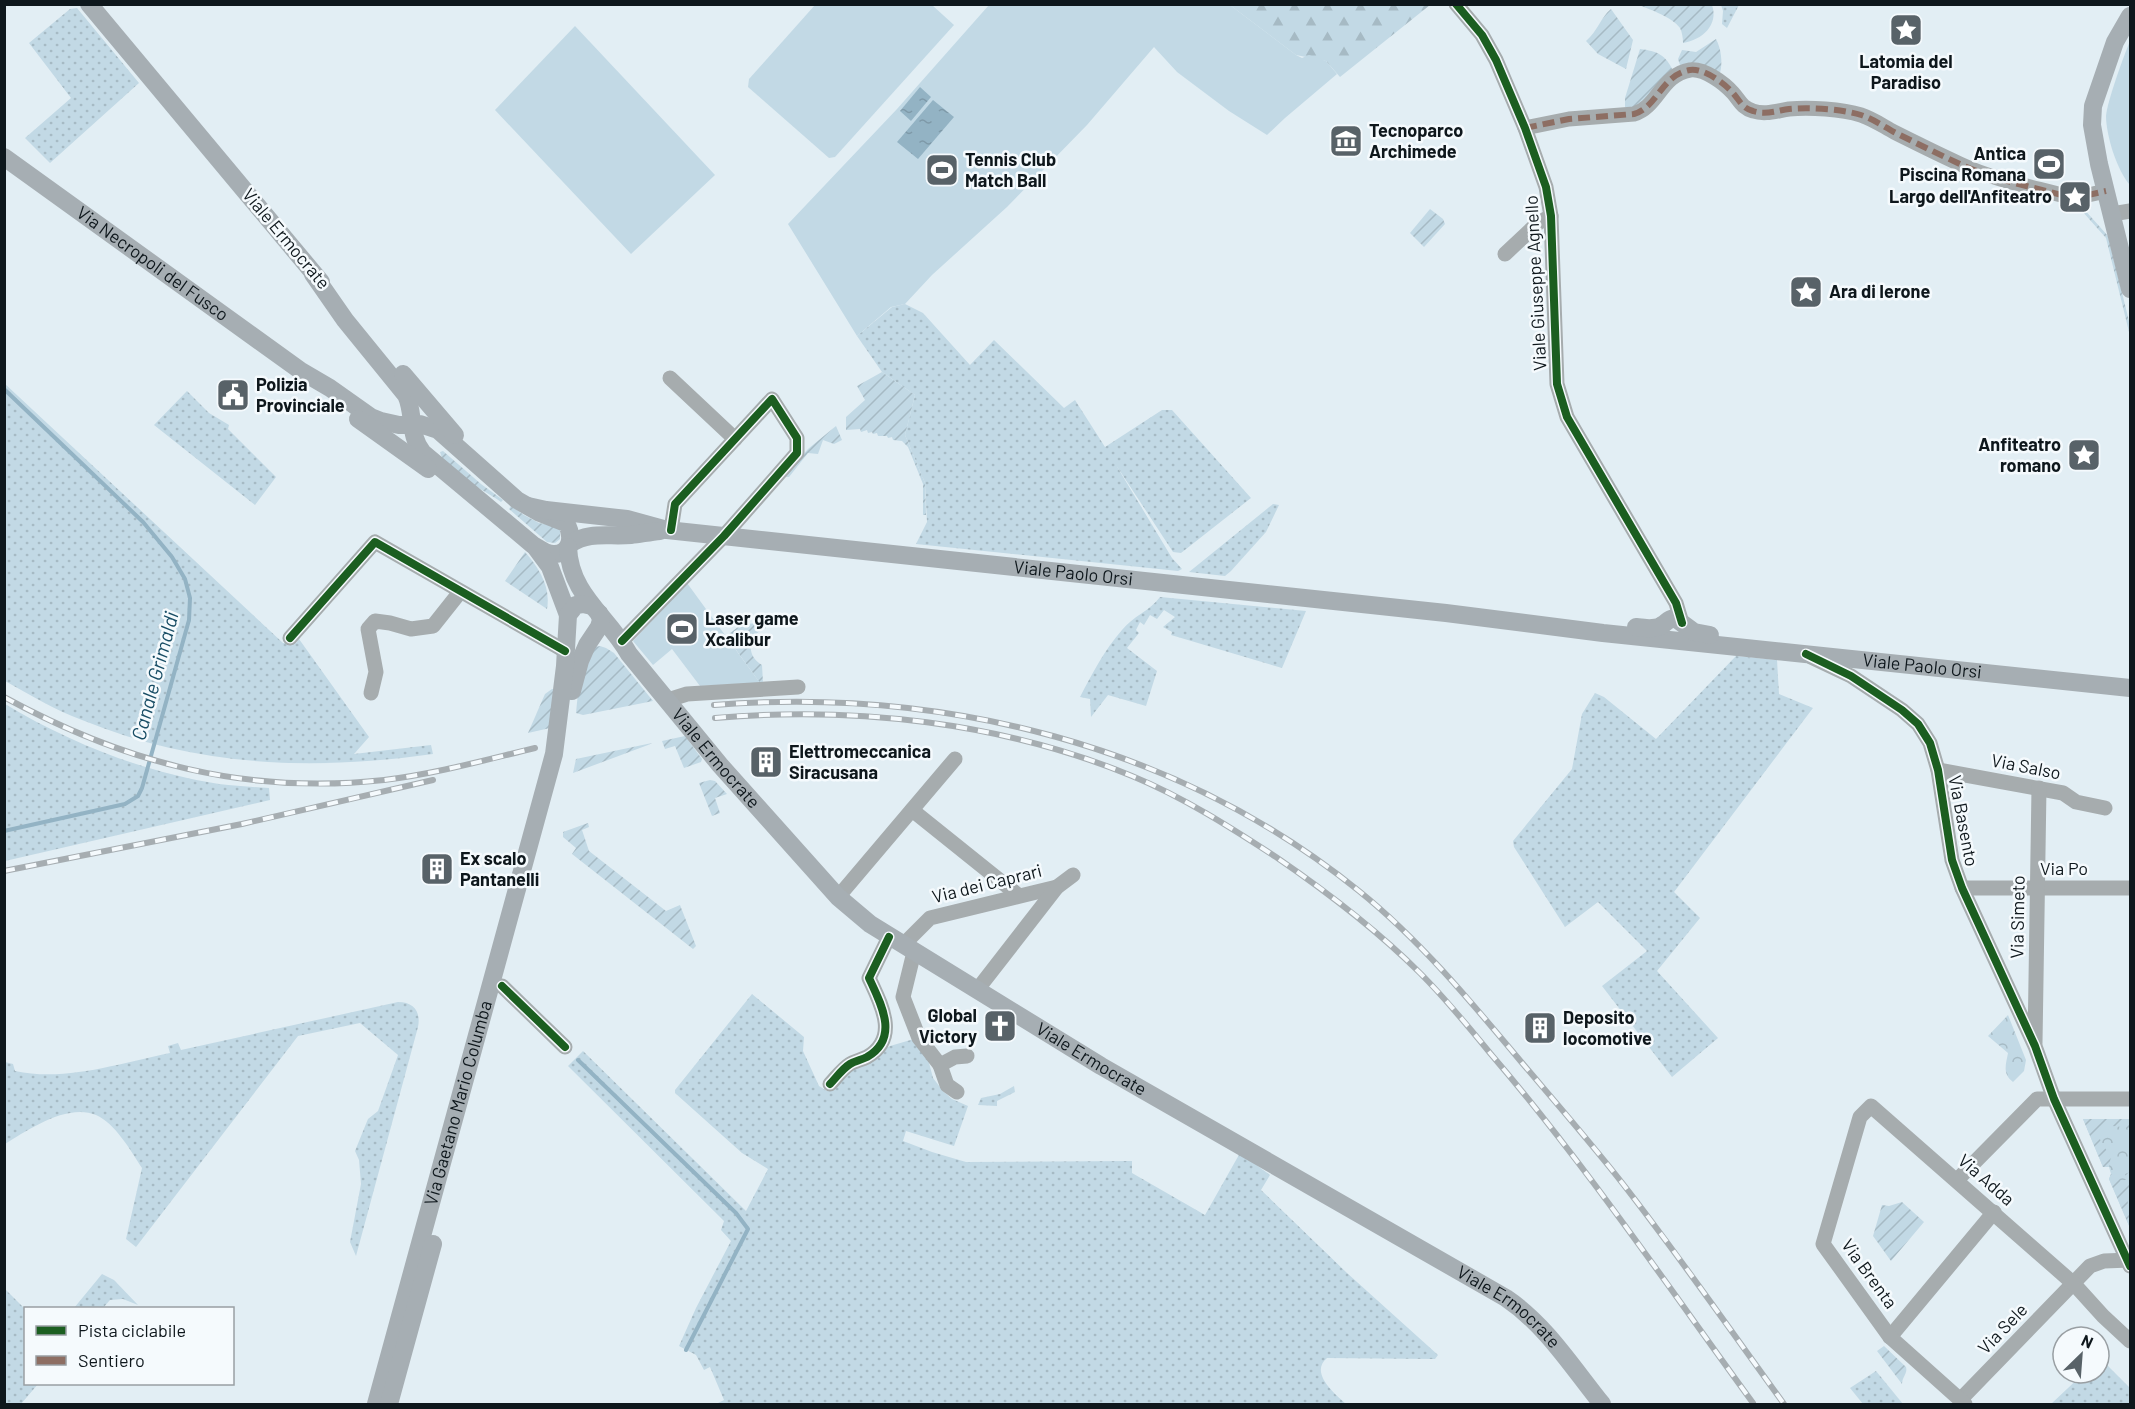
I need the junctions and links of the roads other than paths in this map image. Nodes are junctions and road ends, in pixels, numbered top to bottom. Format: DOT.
graph roads {
  1 [pos="89,4"];
  2 [pos="1456,4"];
  3 [pos="2130,16"];
  4 [pos="1525,128"];
  5 [pos="4,158"];
  6 [pos="2106,191"];
  7 [pos="2130,211"];
  8 [pos="2112,214"];
  9 [pos="1551,216"];
  10 [pos="1504,254"];
  11 [pos="313,274"];
  12 [pos="2130,289"];
  13 [pos="302,372"];
  14 [pos="670,378"];
  15 [pos="407,420"];
  16 [pos="735,439"];
  17 [pos="387,440"];
  18 [pos="452,441"];
  19 [pos="438,465"];
  20 [pos="484,472"];
  21 [pos="474,497"];
  22 [pos="528,506"];
  23 [pos="669,530"];
  24 [pos="724,536"];
  25 [pos="533,545"];
  26 [pos="569,546"];
  27 [pos="460,592"];
  28 [pos="596,610"];
  29 [pos="567,619"];
  30 [pos="1673,629"];
  31 [pos="589,637"];
  32 [pos="290,638"];
  33 [pos="626,647"];
  34 [pos="566,651"];
  35 [pos="1806,654"];
  36 [pos="2130,680"];
  37 [pos="798,687"];
  38 [pos="2130,688"];
  39 [pos="371,693"];
  40 [pos="668,700"];
  41 [pos="955,759"];
  42 [pos="1938,770"];
  43 [pos="2039,788"];
  44 [pos="2106,808"];
  45 [pos="912,810"];
  46 [pos="1073,875"];
  47 [pos="1057,886"];
  48 [pos="1962,888"];
  49 [pos="2038,888"];
  50 [pos="2130,888"];
  51 [pos="1018,896"];
  52 [pos="838,897"];
  53 [pos="902,945"];
  54 [pos="502,986"];
  55 [pos="976,990"];
  56 [pos="2034,1046"];
  57 [pos="566,1047"];
  58 [pos="967,1056"];
  59 [pos="940,1065"];
  60 [pos="2047,1079"];
  61 [pos="830,1084"];
  62 [pos="957,1092"];
  63 [pos="2037,1099"];
  64 [pos="2054,1099"];
  65 [pos="2130,1099"];
  66 [pos="1871,1106"];
  67 [pos="1957,1180"];
  68 [pos="1994,1212"];
  69 [pos="2130,1262"];
  70 [pos="2074,1284"];
  71 [pos="1890,1337"];
  72 [pos="2130,1341"];
  73 [pos="1963,1402"];
  74 [pos="376,1404"];
  75 [pos="389,1404"];
  76 [pos="1602,1404"];
  1 -- 11 [label="main road, Viale Ermocrate"];
  2 -- 4 [label="street, Viale Giuseppe Agnello"];
  3 -- 6 [label="main road"];
  4 -- 6 [label="street"];
  4 -- 9 [label="street, Viale Giuseppe Agnello"];
  5 -- 13 [label="main road, Via Necropoli del Fusco"];
  6 -- 8 [label="main road"];
  7 -- 8 [label="street"];
  8 -- 12 [label="main road"];
  9 -- 10 [label="street"];
  9 -- 30 [label="street, Viale Giuseppe Agnello"];
  11 -- 15 [label="main road"];
  11 -- 20 [label="main road, Viale Ermocrate"];
  13 -- 15 [label="main road"];
  13 -- 17 [label="main road"];
  14 -- 16 [label="street"];
  15 -- 17 [label="street"];
  15 -- 18 [label="main road"];
  15 -- 19 [label="main road"];
  16 -- 23 [label="street"];
  16 -- 24 [label="street"];
  17 -- 21 [label="main road"];
  18 -- 19 [label="main road"];
  18 -- 20 [label="main road"];
  19 -- 21 [label="main road"];
  20 -- 22 [label="main road"];
  21 -- 25 [label="main road"];
  22 -- 23 [label="main road"];
  22 -- 26 [label="main road"];
  23 -- 24 [label="main road, Viale Paolo Orsi"];
  23 -- 26 [label="main road"];
  24 -- 30 [label="main road, Viale Paolo Orsi"];
  24 -- 33 [label="street"];
  25 -- 26 [label="main road"];
  25 -- 29 [label="main road"];
  26 -- 28 [label="main road"];
  27 -- 32 [label="street"];
  27 -- 34 [label="street"];
  27 -- 39 [label="street"];
  28 -- 29 [label="main road"];
  28 -- 31 [label="main road"];
  28 -- 33 [label="main road, Viale Ermocrate"];
  29 -- 31 [label="main road"];
  29 -- 34 [label="main road, Via Gaetano Mario Columba"];
  30 -- 35 [label="main road, Viale Paolo Orsi"];
  30 -- 36 [label="main road, Viale Paolo Orsi"];
  31 -- 33 [label="main road"];
  31 -- 54 [label="main road, Via Gaetano Mario Columba"];
  33 -- 40 [label="main road, Viale Ermocrate"];
  34 -- 74 [label="main road, Via Gaetano Mario Columba"];
  35 -- 38 [label="main road, Viale Paolo Orsi"];
  35 -- 42 [label="street, Via Basento"];
  37 -- 40 [label="street"];
  40 -- 52 [label="main road, Viale Ermocrate"];
  41 -- 45 [label="street"];
  42 -- 43 [label="street, Via Salso"];
  42 -- 48 [label="street, Via Basento"];
  43 -- 44 [label="street, Via Salso"];
  43 -- 49 [label="street, Via Simeto"];
  45 -- 51 [label="street"];
  45 -- 52 [label="street"];
  46 -- 47 [label="street"];
  47 -- 51 [label="street, Via dei Caprari"];
  47 -- 55 [label="street"];
  48 -- 49 [label="street, Via Po"];
  48 -- 56 [label="street, Via Basento"];
  49 -- 50 [label="street, Via Po"];
  49 -- 56 [label="street, Via Simeto"];
  51 -- 53 [label="street, Via dei Caprari"];
  52 -- 53 [label="main road, Viale Ermocrate"];
  53 -- 55 [label="main road, Viale Ermocrate"];
  53 -- 59 [label="street"];
  53 -- 61 [label="street"];
  54 -- 57 [label="street"];
  54 -- 75 [label="main road, Via Gaetano Mario Columba"];
  55 -- 76 [label="main road, Viale Ermocrate"];
  56 -- 60 [label="street, Via Basento"];
  58 -- 59 [label="street"];
  59 -- 62 [label="street"];
  60 -- 63 [label="street"];
  60 -- 64 [label="street, Via Basento"];
  63 -- 64 [label="street"];
  63 -- 67 [label="street"];
  64 -- 65 [label="street"];
  64 -- 69 [label="street"];
  66 -- 67 [label="street, Via Adda"];
  66 -- 71 [label="street, Via Brenta"];
  67 -- 68 [label="street, Via Adda"];
  68 -- 70 [label="street, Via Adda"];
  68 -- 71 [label="street"];
  69 -- 70 [label="street, Via Sele"];
  70 -- 72 [label="street, Via Adda"];
  70 -- 73 [label="street, Via Sele"];
  71 -- 73 [label="street, Via Brenta"];
}
